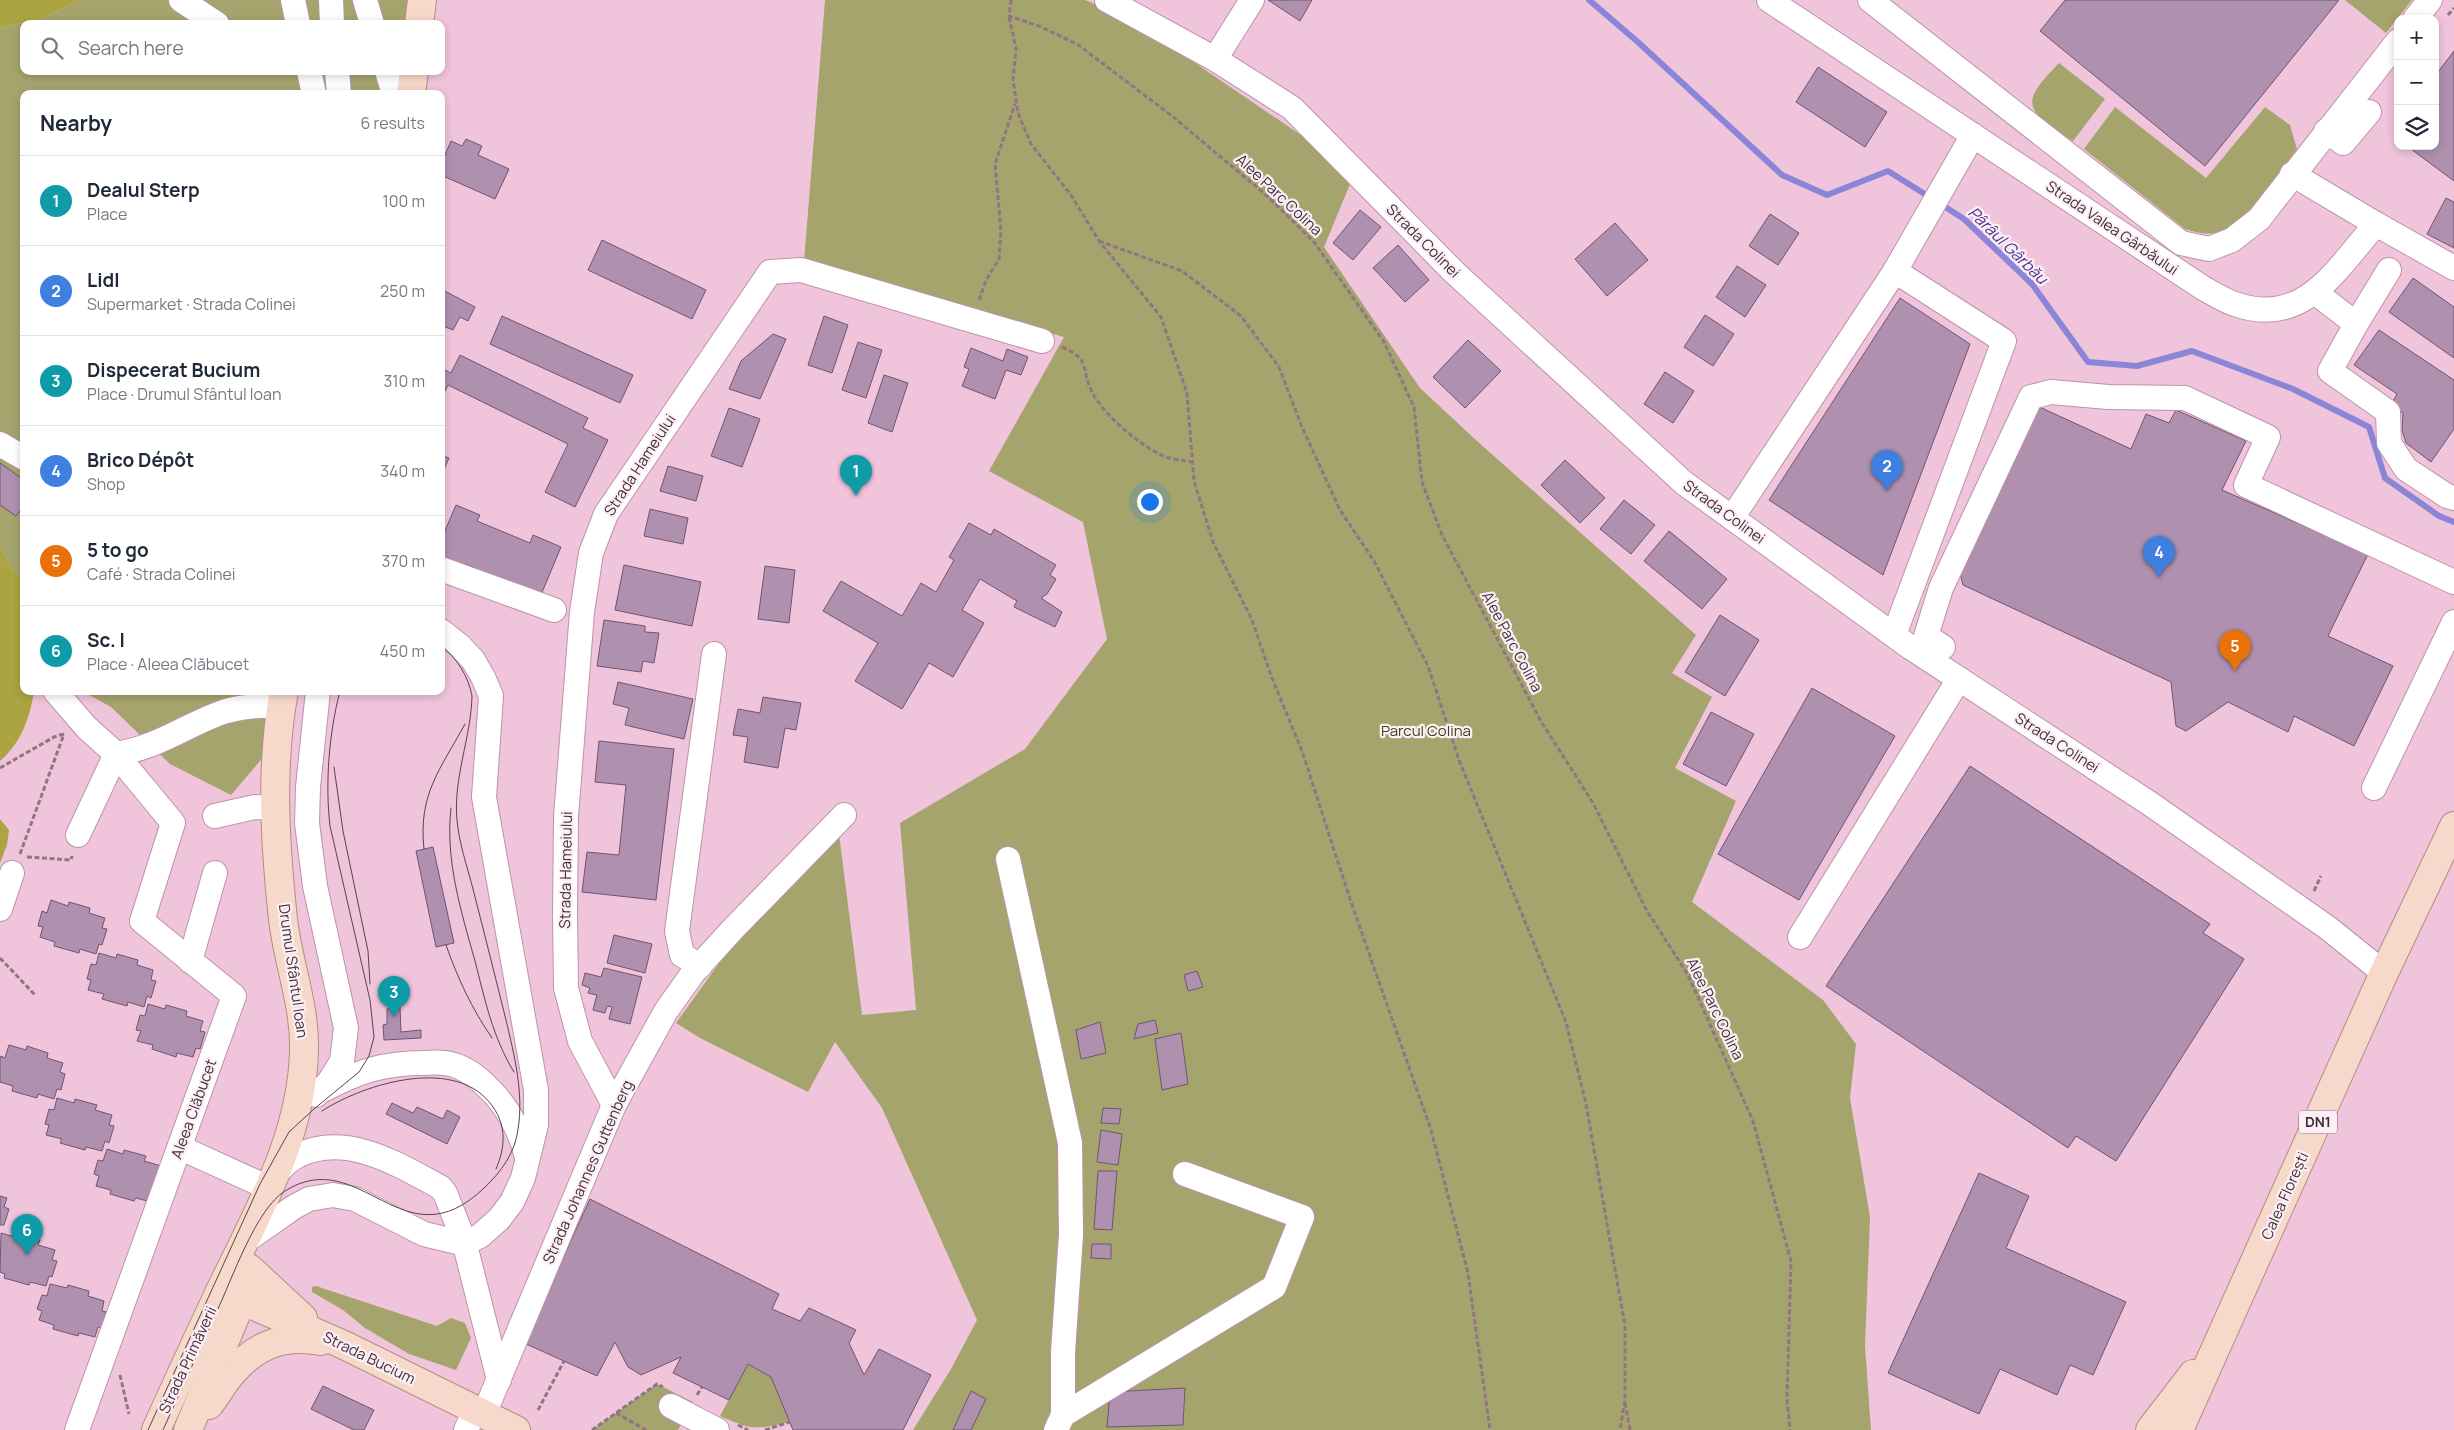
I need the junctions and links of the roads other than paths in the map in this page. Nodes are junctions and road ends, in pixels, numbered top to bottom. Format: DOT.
graph roads {
  1 [pos="181,0"];
  2 [pos="331,0"];
  3 [pos="365,0"];
  4 [pos="422,0"];
  5 [pos="1107,0"];
  6 [pos="1252,0"];
  7 [pos="1769,0"];
  8 [pos="1870,0"];
  9 [pos="2430,0"];
  10 [pos="1142,8"];
  11 [pos="2418,15"];
  12 [pos="211,20"];
  13 [pos="332,20"];
  14 [pos="371,20"];
  15 [pos="420,20"];
  16 [pos="2394,46"];
  17 [pos="1215,59"];
  18 [pos="310,75"];
  19 [pos="337,75"];
  20 [pos="388,75"];
  21 [pos="413,75"];
  22 [pos="313,90"];
  23 [pos="339,90"];
  24 [pos="393,90"];
  25 [pos="412,90"];
  26 [pos="2369,112"];
  27 [pos="2326,131"];
  28 [pos="1973,135"];
  29 [pos="2292,174"];
  30 [pos="2376,224"];
  31 [pos="2454,268"];
  32 [pos="2389,270"];
  33 [pos="1895,271"];
  34 [pos="2316,292"];
  35 [pos="2356,324"];
  36 [pos="1042,341"];
  37 [pos="0,444"];
  38 [pos="20,456"];
  39 [pos="2454,498"];
  40 [pos="1732,518"];
  41 [pos="445,570"];
  42 [pos="2454,582"];
  43 [pos="554,610"];
  44 [pos="2454,622"];
  45 [pos="445,634"];
  46 [pos="1894,635"];
  47 [pos="1943,647"];
  48 [pos="714,654"];
  49 [pos="1959,679"];
  50 [pos="58,695"];
  51 [pos="318,695"];
  52 [pos="282,699"];
  53 [pos="116,754"];
  54 [pos="2374,788"];
  55 [pos="276,808"];
  56 [pos="844,815"];
  57 [pos="215,816"];
  58 [pos="2454,826"];
  59 [pos="78,835"];
  60 [pos="1008,859"];
  61 [pos="12,873"];
  62 [pos="215,873"];
  63 [pos="0,909"];
  64 [pos="1800,938"];
  65 [pos="190,961"];
  66 [pos="700,966"];
  67 [pos="2384,973"];
  68 [pos="316,1095"];
  69 [pos="614,1105"];
  70 [pos="293,1119"];
  71 [pos="180,1148"];
  72 [pos="527,1157"];
  73 [pos="1185,1174"];
  74 [pos="272,1181"];
  75 [pos="464,1241"];
  76 [pos="244,1242"];
  77 [pos="249,1268"];
  78 [pos="231,1296"];
  79 [pos="2222,1334"];
  80 [pos="344,1345"];
  81 [pos="498,1380"];
  82 [pos="671,1406"];
  83 [pos="475,1418"];
  84 [pos="1059,1422"];
  85 [pos="77,1430"];
  86 [pos="156,1430"];
  87 [pos="188,1430"];
  88 [pos="516,1430"];
  89 [pos="717,1430"];
  90 [pos="2150,1430"];
  91 [pos="2179,1430"];
  1 -- 12 [label="street"];
  2 -- 13 [label="street"];
  3 -- 14 [label="street"];
  4 -- 15 [label="main road"];
  5 -- 10 [label="street, Strada Colinei"];
  6 -- 17 [label="street"];
  7 -- 28 [label="street, Strada Valea Gârbăului"];
  8 -- 29 [label="street"];
  9 -- 11 [label="street"];
  10 -- 17 [label="street, Strada Colinei"];
  16 -- 27 [label="street"];
  17 -- 40 [label="street, Strada Colinei"];
  18 -- 22 [label="street"];
  19 -- 23 [label="street"];
  20 -- 24 [label="street"];
  21 -- 25 [label="main road"];
  26 -- 27 [label="street"];
  27 -- 29 [label="street"];
  28 -- 33 [label="street"];
  28 -- 34 [label="street, Strada Valea Gârbăului"];
  29 -- 30 [label="street"];
  30 -- 31 [label="street"];
  30 -- 34 [label="street, Strada Valea Gârbăului"];
  32 -- 35 [label="street"];
  33 -- 40 [label="street"];
  33 -- 46 [label="street"];
  34 -- 35 [label="street"];
  35 -- 39 [label="street"];
  36 -- 69 [label="street, Strada Hameiului"];
  37 -- 38 [label="street"];
  40 -- 46 [label="street, Strada Colinei"];
  41 -- 43 [label="street"];
  42 -- 47 [label="street"];
  44 -- 54 [label="street"];
  45 -- 72 [label="street"];
  46 -- 49 [label="street, Strada Colinei"];
  48 -- 66 [label="street"];
  49 -- 64 [label="street"];
  49 -- 67 [label="street, Strada Colinei"];
  50 -- 53 [label="street"];
  51 -- 68 [label="street"];
  52 -- 53 [label="street"];
  52 -- 55 [label="main road, Drumul Sfântul Ioan"];
  53 -- 59 [label="street"];
  53 -- 65 [label="street, Aleea Clăbucet"];
  55 -- 57 [label="street"];
  55 -- 70 [label="main road, Drumul Sfântul Ioan"];
  56 -- 66 [label="street, Strada Johannes Guttenberg"];
  58 -- 67 [label="main road, Calea Florești / DN1"];
  60 -- 84 [label="street"];
  61 -- 63 [label="street"];
  62 -- 65 [label="street"];
  65 -- 71 [label="street, Aleea Clăbucet"];
  66 -- 69 [label="street, Strada Johannes Guttenberg"];
  67 -- 79 [label="main road, Calea Florești / DN1"];
  68 -- 70 [label="street"];
  68 -- 72 [label="street"];
  69 -- 81 [label="street, Strada Johannes Guttenberg"];
  70 -- 74 [label="main road, Drumul Sfântul Ioan"];
  71 -- 74 [label="street"];
  71 -- 85 [label="street, Aleea Clăbucet"];
  72 -- 75 [label="street"];
  73 -- 84 [label="street"];
  74 -- 75 [label="street"];
  74 -- 76 [label="main road, Drumul Sfântul Ioan"];
  75 -- 76 [label="street"];
  75 -- 81 [label="street"];
  76 -- 77 [label="main road"];
  76 -- 78 [label="main road, Drumul Sfântul Ioan"];
  77 -- 78 [label="main road"];
  77 -- 80 [label="main road"];
  78 -- 80 [label="main road, Strada Bucium"];
  78 -- 86 [label="main road, Strada Primăverii"];
  78 -- 87 [label="main road, Strada Primăverii"];
  79 -- 90 [label="main road"];
  79 -- 91 [label="main road, Calea Florești / DN1"];
  80 -- 83 [label="main road, Strada Bucium"];
  80 -- 87 [label="main road"];
  81 -- 83 [label="street, Strada Johannes Guttenberg"];
  82 -- 89 [label="street"];
  83 -- 88 [label="main road, Strada Bucium"];
}
